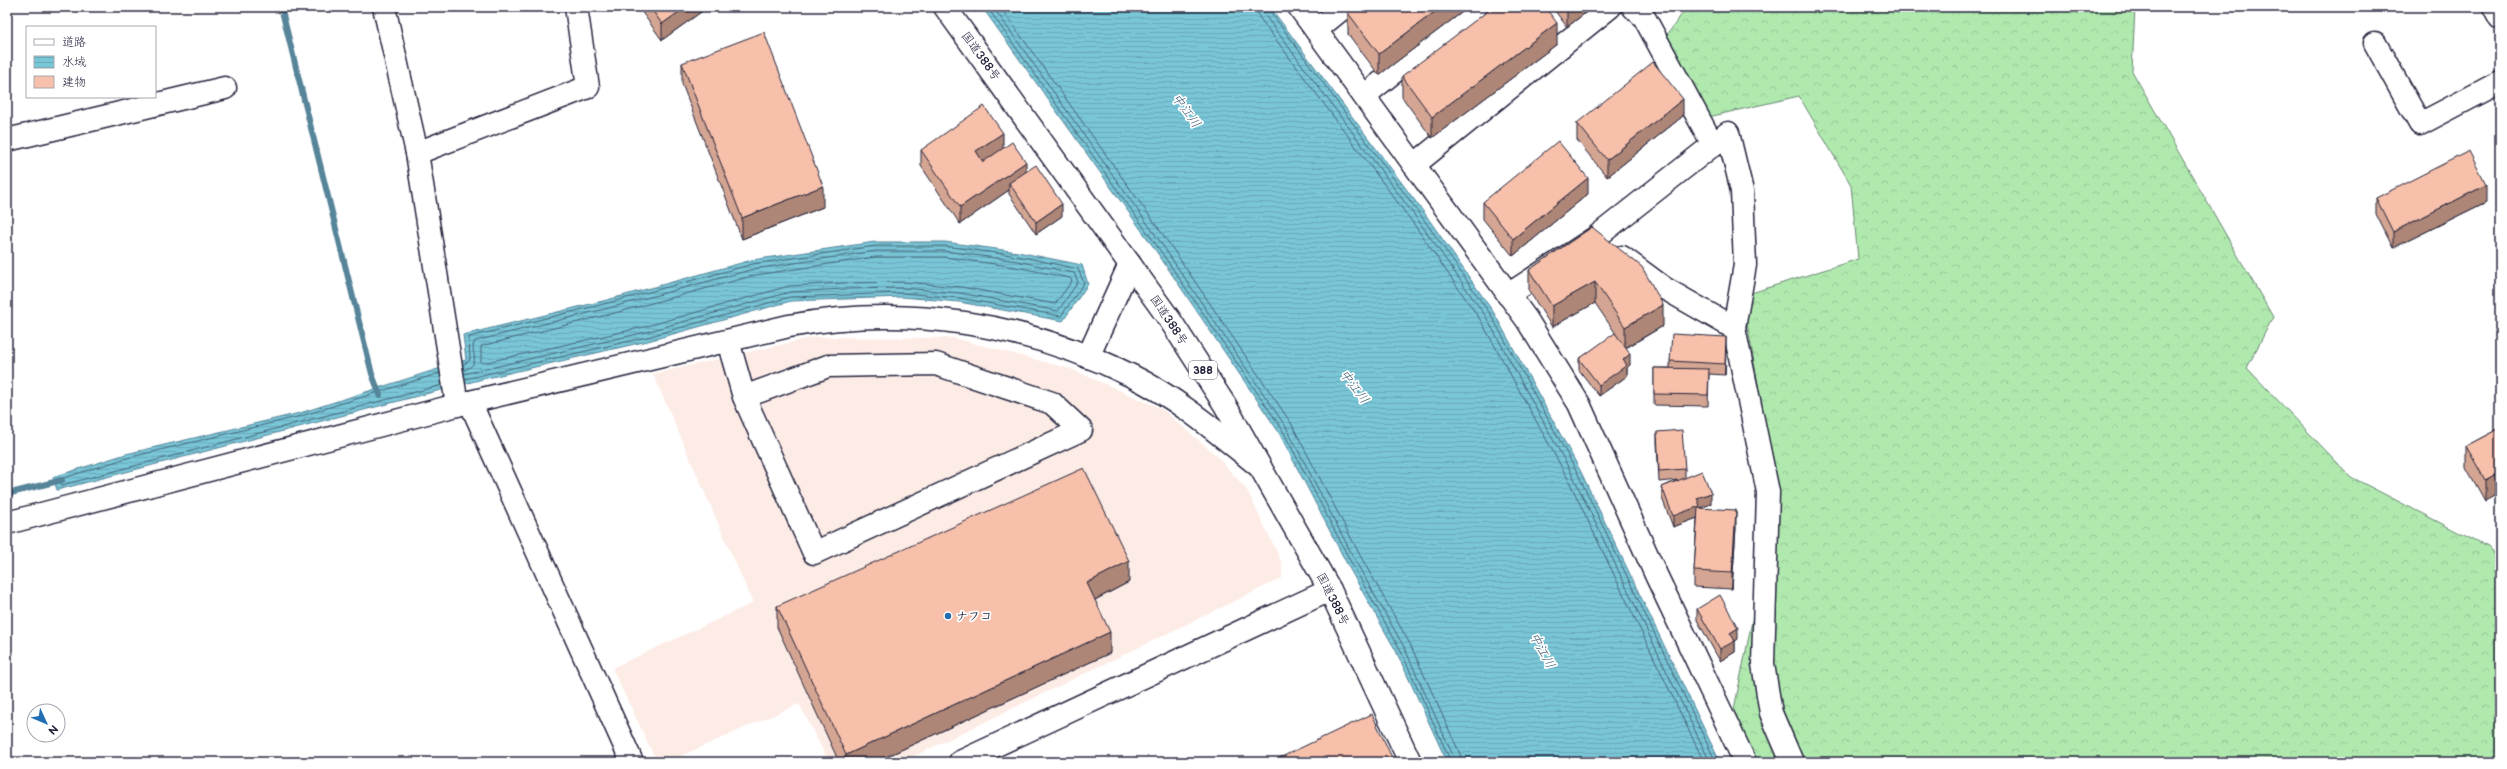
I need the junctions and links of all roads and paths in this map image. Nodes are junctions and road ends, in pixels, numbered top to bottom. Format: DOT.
graph roads {
  1 [pos="384,7"];
  2 [pos="576,7"];
  3 [pos="946,7"];
  4 [pos="1299,7"];
  5 [pos="1344,7"];
  6 [pos="1475,7"];
  7 [pos="1610,7"];
  8 [pos="1633,7"];
  9 [pos="2494,7"];
  10 [pos="2500,18"];
  11 [pos="1316,30"];
  12 [pos="2375,43"];
  13 [pos="2500,82"];
  14 [pos="225,88"];
  15 [pos="1364,96"];
  16 [pos="7,140"];
  17 [pos="1713,144"];
  18 [pos="416,153"];
  19 [pos="1414,165"];
  20 [pos="1594,238"];
  21 [pos="1130,264"];
  22 [pos="1508,295"];
  23 [pos="1734,328"];
  24 [pos="728,341"];
  25 [pos="1088,357"];
  26 [pos="744,397"];
  27 [pos="460,398"];
  28 [pos="1262,468"];
  29 [pos="7,523"];
  30 [pos="1330,590"];
  31 [pos="632,762"];
  32 [pos="960,762"];
  33 [pos="1410,762"];
  34 [pos="1745,762"];
  35 [pos="1792,762"];
  1 -- 18 [label="main road"];
  2 -- 18 [label="main road"];
  3 -- 21 [label="main road, 国道388号 / 388"];
  4 -- 11 [label="main road"];
  5 -- 11 [label="main road"];
  6 -- 15 [label="main road"];
  7 -- 19 [label="main road"];
  8 -- 17 [label="main road"];
  9 -- 10 [label="main road"];
  11 -- 15 [label="main road"];
  12 -- 13 [label="main road"];
  14 -- 16 [label="main road"];
  15 -- 19 [label="main road"];
  17 -- 20 [label="main road"];
  17 -- 23 [label="main road"];
  18 -- 27 [label="main road"];
  19 -- 22 [label="main road"];
  20 -- 22 [label="main road"];
  20 -- 23 [label="main road"];
  21 -- 25 [label="main road"];
  21 -- 28 [label="main road, 国道388号 / 388"];
  22 -- 34 [label="main road"];
  23 -- 35 [label="main road"];
  24 -- 25 [label="main road"];
  24 -- 26 [label="main road"];
  24 -- 27 [label="main road"];
  25 -- 28 [label="main road"];
  26 -- 26 [label="main road"];
  27 -- 29 [label="main road"];
  27 -- 31 [label="main road"];
  28 -- 30 [label="main road, 国道388号 / 388"];
  30 -- 32 [label="main road"];
  30 -- 33 [label="main road, 国道388号 / 388"];
}
